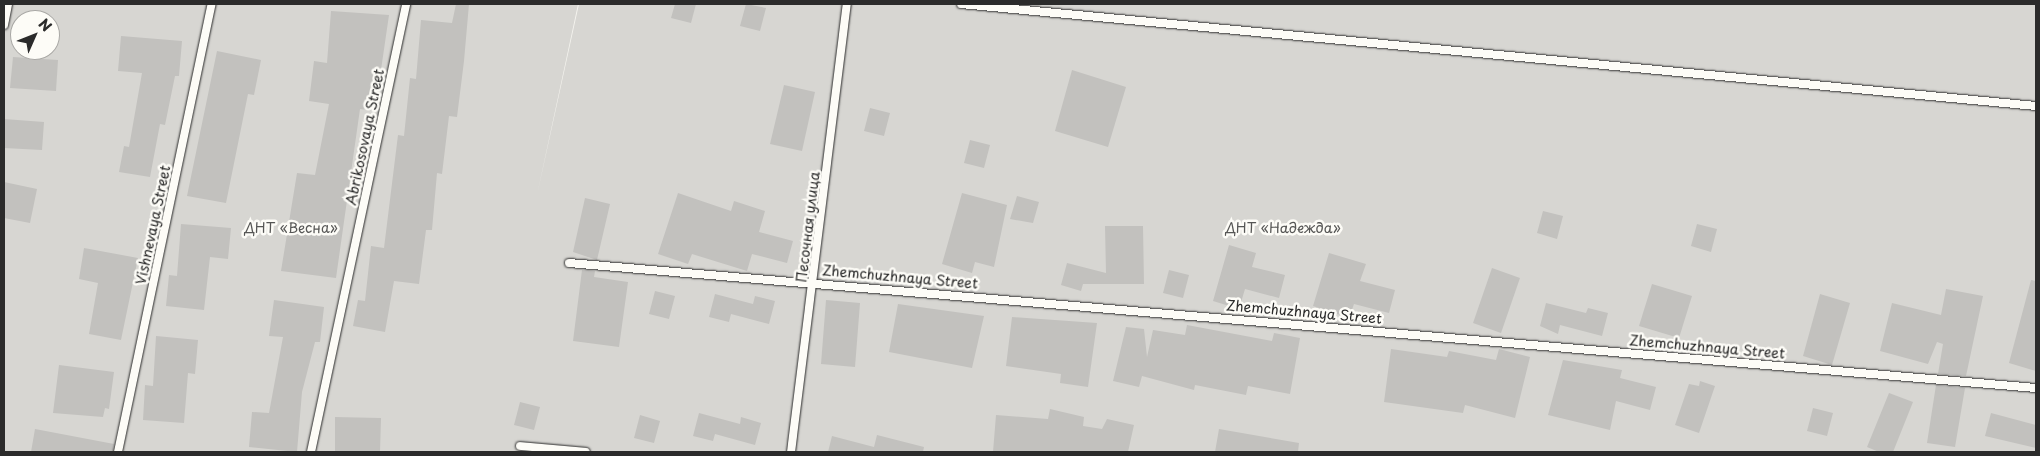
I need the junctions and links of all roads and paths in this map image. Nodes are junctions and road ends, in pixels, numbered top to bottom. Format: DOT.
graph roads {
  1 [pos="8,4"];
  2 [pos="212,4"];
  3 [pos="406,4"];
  4 [pos="847,4"];
  5 [pos="961,4"];
  6 [pos="4,25"];
  7 [pos="2036,106"];
  8 [pos="569,263"];
  9 [pos="814,282"];
  10 [pos="2036,388"];
  11 [pos="520,446"];
  12 [pos="118,452"];
  13 [pos="311,452"];
  14 [pos="586,452"];
  15 [pos="791,452"];
  1 -- 6 [label="lane"];
  2 -- 12 [label="lane, Vishnevaya Street"];
  3 -- 13 [label="lane, Abrikosovaya Street"];
  4 -- 9 [label="lane, Песочная улица"];
  5 -- 7 [label="lane"];
  8 -- 9 [label="lane, Zhemchuzhnaya Street"];
  9 -- 10 [label="lane, Zhemchuzhnaya Street"];
  9 -- 15 [label="lane, Песочная улица"];
  11 -- 14 [label="lane"];
}
